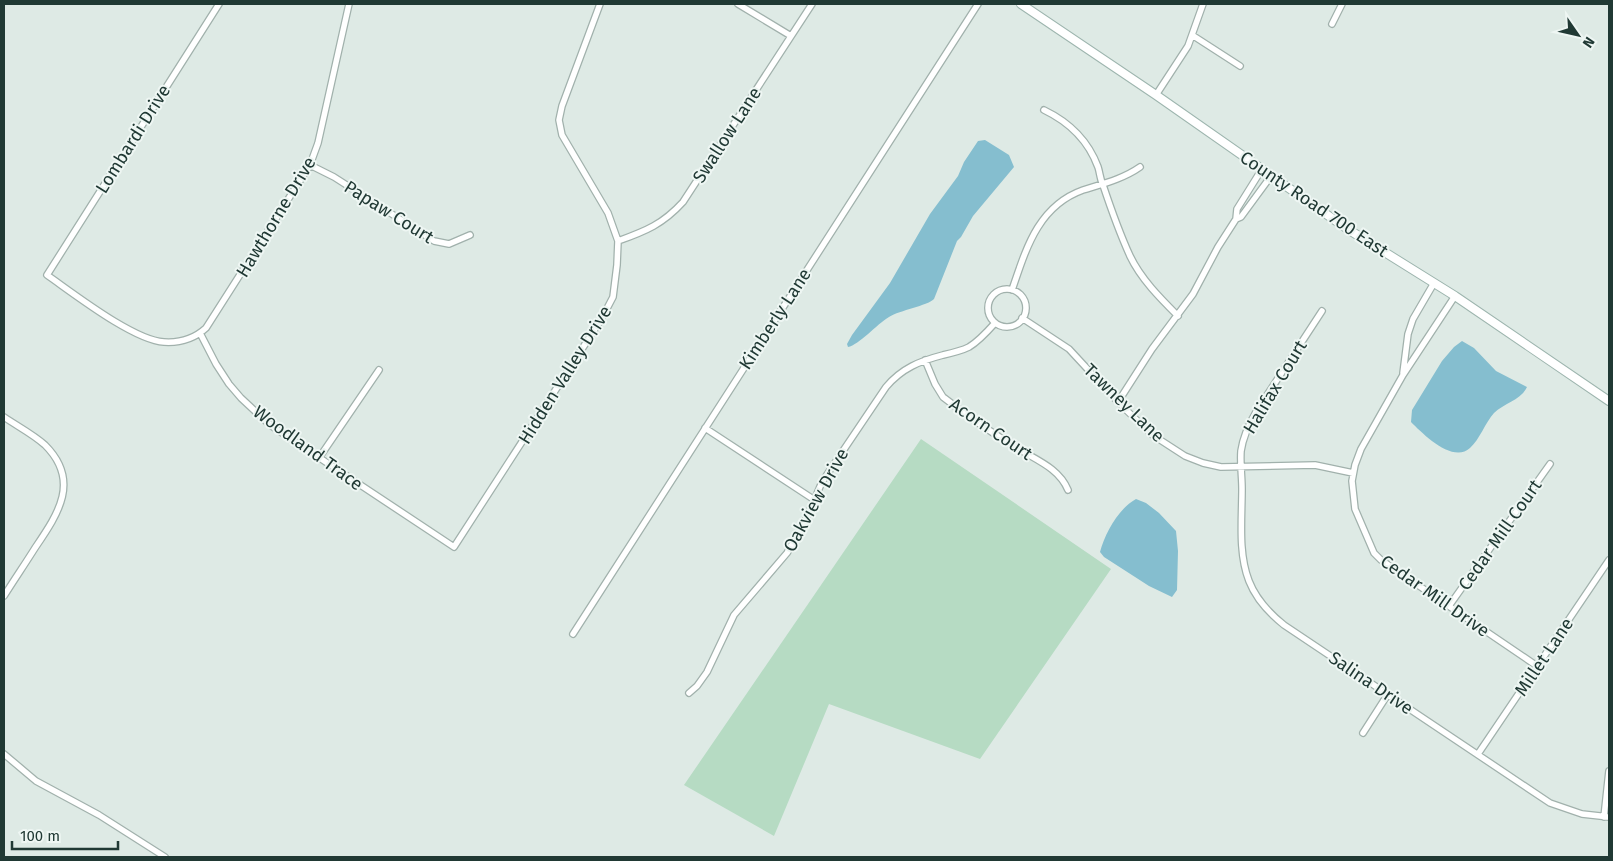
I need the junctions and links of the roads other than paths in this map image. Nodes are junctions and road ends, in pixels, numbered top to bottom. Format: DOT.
graph roads {
  1 [pos="219,4"];
  2 [pos="349,4"];
  3 [pos="600,4"];
  4 [pos="738,4"];
  5 [pos="812,4"];
  6 [pos="978,4"];
  7 [pos="1021,4"];
  8 [pos="1204,4"];
  9 [pos="1342,4"];
  10 [pos="1332,24"];
  11 [pos="1192,35"];
  12 [pos="791,36"];
  13 [pos="1240,66"];
  14 [pos="1156,95"];
  15 [pos="1044,110"];
  16 [pos="310,165"];
  17 [pos="1140,167"];
  18 [pos="1262,169"];
  19 [pos="1271,176"];
  20 [pos="1102,184"];
  21 [pos="1236,219"];
  22 [pos="470,235"];
  23 [pos="618,241"];
  24 [pos="1434,283"];
  25 [pos="1012,290"];
  26 [pos="1455,296"];
  27 [pos="1322,311"];
  28 [pos="1178,316"];
  29 [pos="1022,318"];
  30 [pos="994,322"];
  31 [pos="200,333"];
  32 [pos="925,360"];
  33 [pos="379,370"];
  34 [pos="1403,375"];
  35 [pos="1609,400"];
  36 [pos="1118,402"];
  37 [pos="4,417"];
  38 [pos="705,428"];
  39 [pos="319,458"];
  40 [pos="1550,464"];
  41 [pos="1240,467"];
  42 [pos="1353,473"];
  43 [pos="1068,490"];
  44 [pos="813,499"];
  45 [pos="475,516"];
  46 [pos="1609,560"];
  47 [pos="4,596"];
  48 [pos="1449,606"];
  49 [pos="573,634"];
  50 [pos="1537,666"];
  51 [pos="689,693"];
  52 [pos="1388,694"];
  53 [pos="1363,733"];
  54 [pos="4,754"];
  55 [pos="1478,754"];
  56 [pos="1609,771"];
  57 [pos="1606,817"];
  58 [pos="160,856"];
  1 -- 31 [label="street, Lombardi Drive"];
  2 -- 16 [label="street, Hawthorne Drive"];
  3 -- 23 [label="street, Hidden Valley Drive"];
  4 -- 12 [label="street"];
  5 -- 12 [label="street, Swallow Lane"];
  6 -- 38 [label="street, Kimberly Lane"];
  7 -- 14 [label="main road, County Road 700 East"];
  8 -- 11 [label="street"];
  9 -- 10 [label="street"];
  11 -- 13 [label="street"];
  11 -- 14 [label="street"];
  12 -- 23 [label="street, Swallow Lane"];
  14 -- 18 [label="main road, County Road 700 East"];
  15 -- 20 [label="street"];
  16 -- 22 [label="street, Papaw Court"];
  16 -- 31 [label="street, Hawthorne Drive"];
  17 -- 20 [label="street"];
  18 -- 19 [label="main road, County Road 700 East"];
  18 -- 21 [label="street"];
  19 -- 21 [label="street"];
  19 -- 24 [label="main road, County Road 700 East"];
  20 -- 25 [label="street"];
  20 -- 28 [label="street"];
  21 -- 28 [label="street"];
  23 -- 45 [label="street, Hidden Valley Drive"];
  24 -- 26 [label="main road, County Road 700 East"];
  24 -- 34 [label="street"];
  25 -- 29 [label="street"];
  25 -- 30 [label="street"];
  26 -- 34 [label="street, Cedar Mill Drive"];
  26 -- 35 [label="main road, County Road 700 East"];
  27 -- 41 [label="street, Halifax Court"];
  28 -- 36 [label="street"];
  29 -- 30 [label="street"];
  29 -- 36 [label="street, Tawney Lane"];
  30 -- 32 [label="street, Oakview Drive"];
  31 -- 39 [label="street, Woodland Trace"];
  32 -- 43 [label="street, Acorn Court"];
  32 -- 44 [label="street, Oakview Drive"];
  33 -- 39 [label="street"];
  34 -- 42 [label="street, Cedar Mill Drive"];
  36 -- 41 [label="street, Tawney Lane"];
  37 -- 47 [label="street"];
  38 -- 44 [label="street"];
  38 -- 49 [label="street, Kimberly Lane"];
  39 -- 45 [label="street, Woodland Trace"];
  40 -- 48 [label="street, Cedar Mill Court"];
  41 -- 42 [label="street, Tawney Lane"];
  41 -- 52 [label="street, Salina Drive"];
  42 -- 48 [label="street, Cedar Mill Drive"];
  44 -- 51 [label="street, Oakview Drive"];
  46 -- 50 [label="street, Millet Lane"];
  48 -- 50 [label="street, Cedar Mill Drive"];
  50 -- 55 [label="street, Millet Lane"];
  52 -- 53 [label="street"];
  52 -- 55 [label="street, Salina Drive"];
  54 -- 58 [label="street"];
  55 -- 57 [label="street, Salina Drive"];
  56 -- 57 [label="street"];
}
